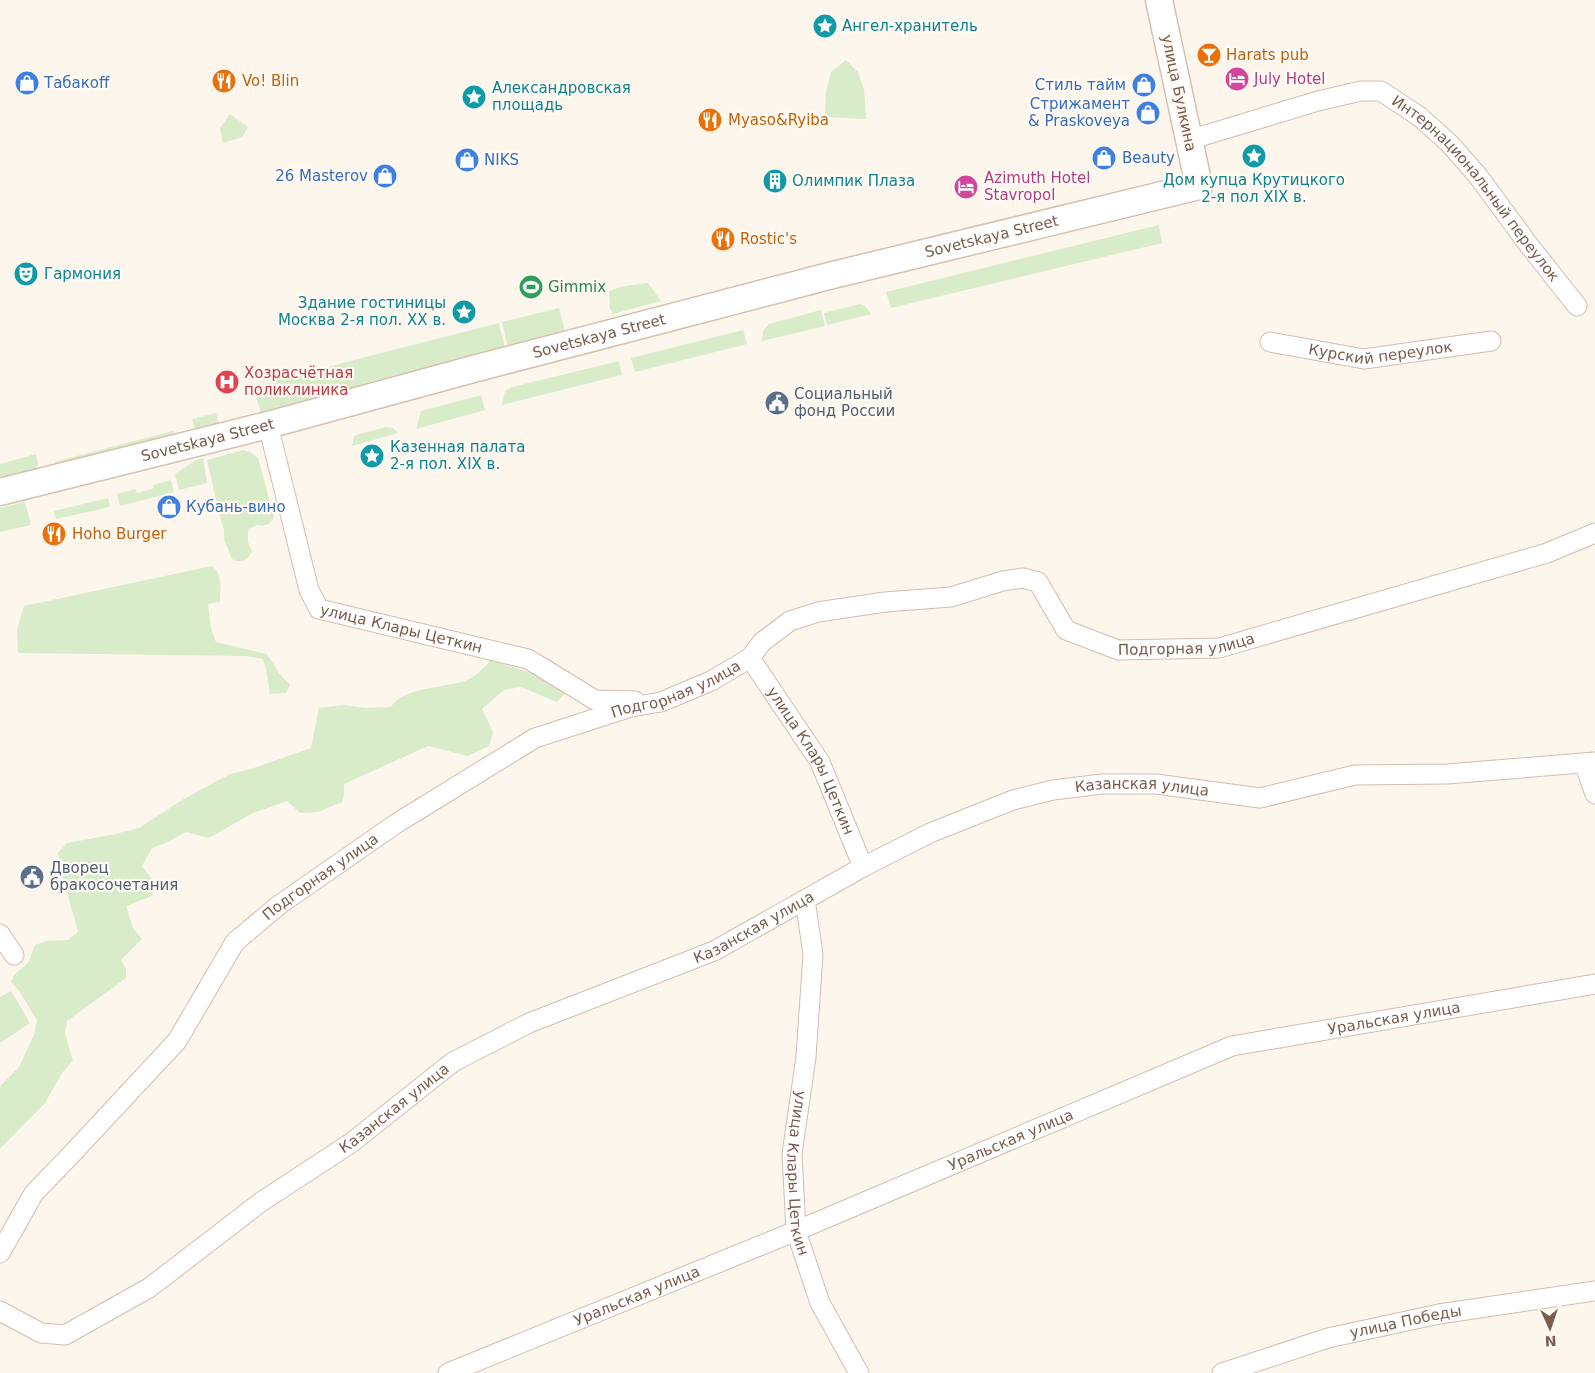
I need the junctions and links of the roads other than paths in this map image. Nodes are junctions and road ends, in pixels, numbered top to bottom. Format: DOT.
graph roads {
  1 [pos="1159,0"];
  2 [pos="1189,140"];
  3 [pos="1199,186"];
  4 [pos="1577,306"];
  5 [pos="1491,341"];
  6 [pos="1270,342"];
  7 [pos="268,425"];
  8 [pos="0,492"];
  9 [pos="1595,533"];
  10 [pos="750,658"];
  11 [pos="661,702"];
  12 [pos="1589,763"];
  13 [pos="1595,794"];
  14 [pos="863,867"];
  15 [pos="805,900"];
  16 [pos="0,934"];
  17 [pos="14,955"];
  18 [pos="1595,984"];
  19 [pos="796,1231"];
  20 [pos="0,1253"];
  21 [pos="1595,1292"];
  22 [pos="0,1311"];
  23 [pos="448,1373"];
  24 [pos="859,1373"];
  25 [pos="1222,1373"];
  1 -- 2 [label="main road, улица Булкина"];
  2 -- 3 [label="main road, улица Булкина"];
  2 -- 4 [label="street, Интернациональный переулок"];
  3 -- 7 [label="main road, Sovetskaya Street"];
  5 -- 6 [label="street, Курский переулок"];
  7 -- 8 [label="main road, Sovetskaya Street"];
  7 -- 11 [label="street, улица Клары Цеткин"];
  9 -- 10 [label="street, Подгорная улица"];
  10 -- 11 [label="street, Подгорная улица"];
  10 -- 14 [label="street, улица Клары Цеткин"];
  11 -- 20 [label="street, Подгорная улица"];
  12 -- 13 [label="street"];
  12 -- 14 [label="street, Казанская улица"];
  14 -- 15 [label="street, Казанская улица"];
  15 -- 19 [label="street, улица Клары Цеткин"];
  15 -- 22 [label="street, Казанская улица"];
  16 -- 17 [label="street"];
  18 -- 19 [label="street, Уральская улица"];
  19 -- 23 [label="street, Уральская улица"];
  19 -- 24 [label="street, улица Клары Цеткин"];
  21 -- 25 [label="street, улица Победы"];
}
